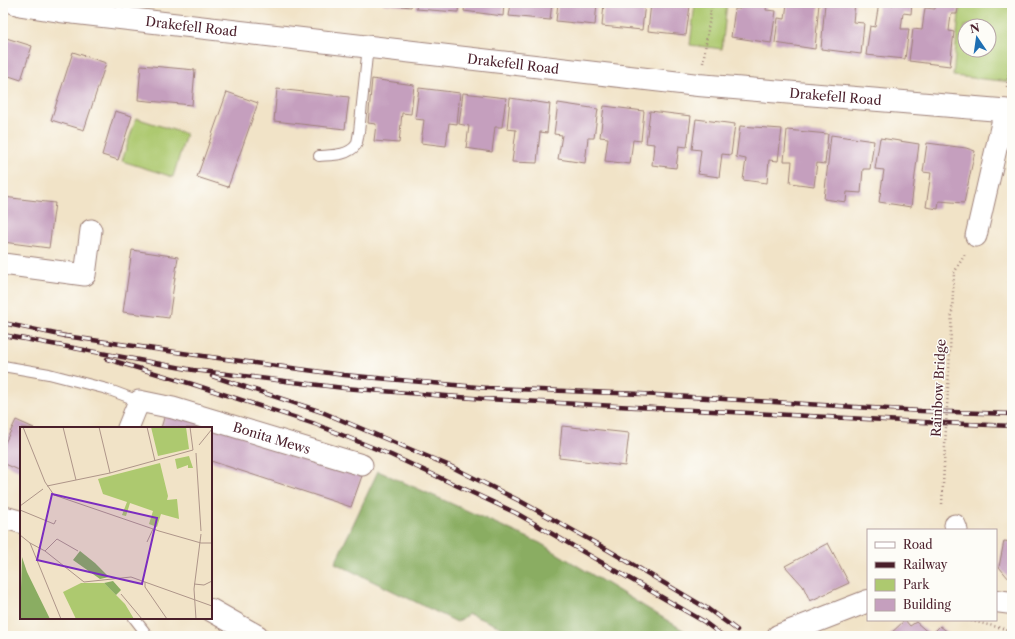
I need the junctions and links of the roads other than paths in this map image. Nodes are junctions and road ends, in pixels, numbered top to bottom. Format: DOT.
graph roads {
  1 [pos="15,3"];
  2 [pos="368,46"];
  3 [pos="1009,110"];
  4 [pos="319,156"];
  5 [pos="91,230"];
  6 [pos="976,236"];
  7 [pos="3,264"];
  8 [pos="3,366"];
  9 [pos="139,401"];
  10 [pos="128,427"];
  11 [pos="362,465"];
  12 [pos="3,516"];
  13 [pos="20,522"];
  14 [pos="867,601"];
  15 [pos="997,601"];
  16 [pos="1012,603"];
  17 [pos="212,611"];
  18 [pos="135,619"];
  19 [pos="148,636"];
  20 [pos="257,636"];
  21 [pos="778,636"];
  1 -- 2 [label="main road, Drakefell Road"];
  2 -- 3 [label="main road, Drakefell Road"];
  2 -- 4 [label="lane"];
  3 -- 6 [label="street"];
  5 -- 7 [label="street"];
  8 -- 9 [label="lane"];
  9 -- 10 [label="street"];
  9 -- 11 [label="street, Bonita Mews"];
  12 -- 13 [label="main road"];
  14 -- 21 [label="main road"];
  15 -- 16 [label="main road"];
  17 -- 20 [label="main road"];
  18 -- 19 [label="lane"];
}
